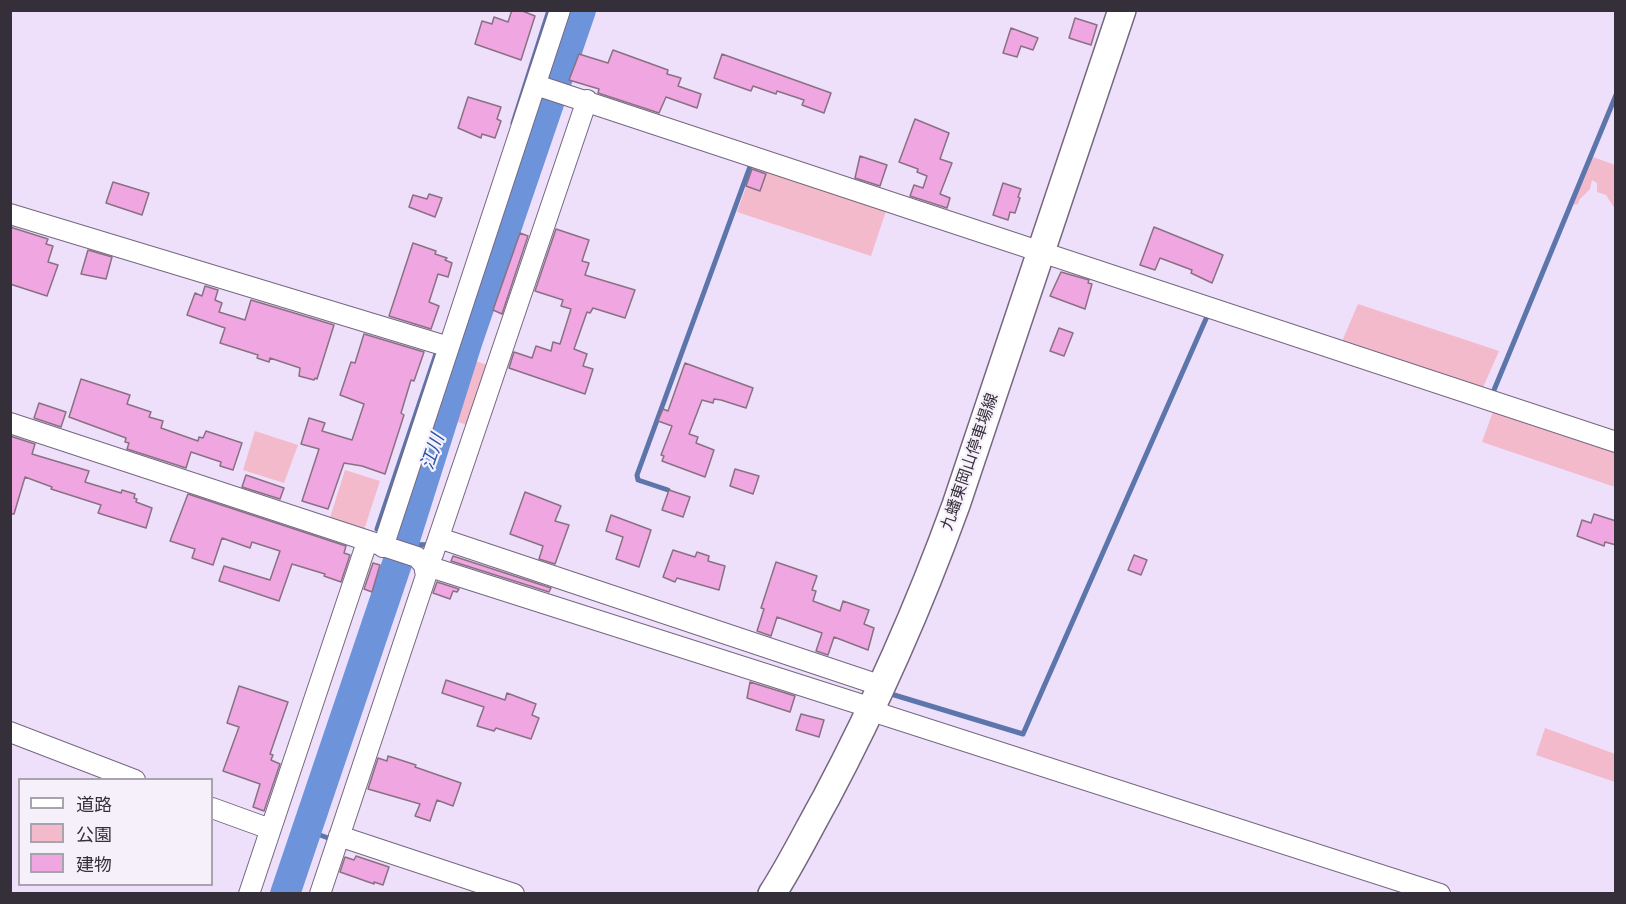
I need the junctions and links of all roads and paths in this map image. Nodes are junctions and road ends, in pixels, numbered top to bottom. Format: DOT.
graph roads {
  1 [pos="560,10"];
  2 [pos="1122,10"];
  3 [pos="536,85"];
  4 [pos="582,102"];
  5 [pos="10,214"];
  6 [pos="1041,252"];
  7 [pos="442,345"];
  8 [pos="10,423"];
  9 [pos="1616,442"];
  10 [pos="380,546"];
  11 [pos="431,550"];
  12 [pos="877,697"];
  13 [pos="10,732"];
  14 [pos="130,778"];
  15 [pos="213,808"];
  16 [pos="270,830"];
  17 [pos="339,836"];
  18 [pos="249,894"];
  19 [pos="320,894"];
  20 [pos="514,894"];
  21 [pos="772,894"];
  22 [pos="1440,894"];
  1 -- 3 [label="street"];
  2 -- 6 [label="main road, 九蟠東岡山停車場線"];
  3 -- 4 [label="street"];
  3 -- 7 [label="street"];
  4 -- 6 [label="street"];
  4 -- 11 [label="street"];
  5 -- 7 [label="street"];
  6 -- 9 [label="street"];
  6 -- 12 [label="main road, 九蟠東岡山停車場線"];
  7 -- 10 [label="street"];
  8 -- 10 [label="street"];
  10 -- 11 [label="street"];
  10 -- 16 [label="street"];
  11 -- 12 [label="street"];
  11 -- 12 [label="street"];
  11 -- 17 [label="street"];
  12 -- 21 [label="main road, 九蟠東岡山停車場線"];
  12 -- 22 [label="street"];
  13 -- 14 [label="street"];
  15 -- 16 [label="street"];
  16 -- 18 [label="street"];
  17 -- 19 [label="street"];
  17 -- 20 [label="street"];
}
